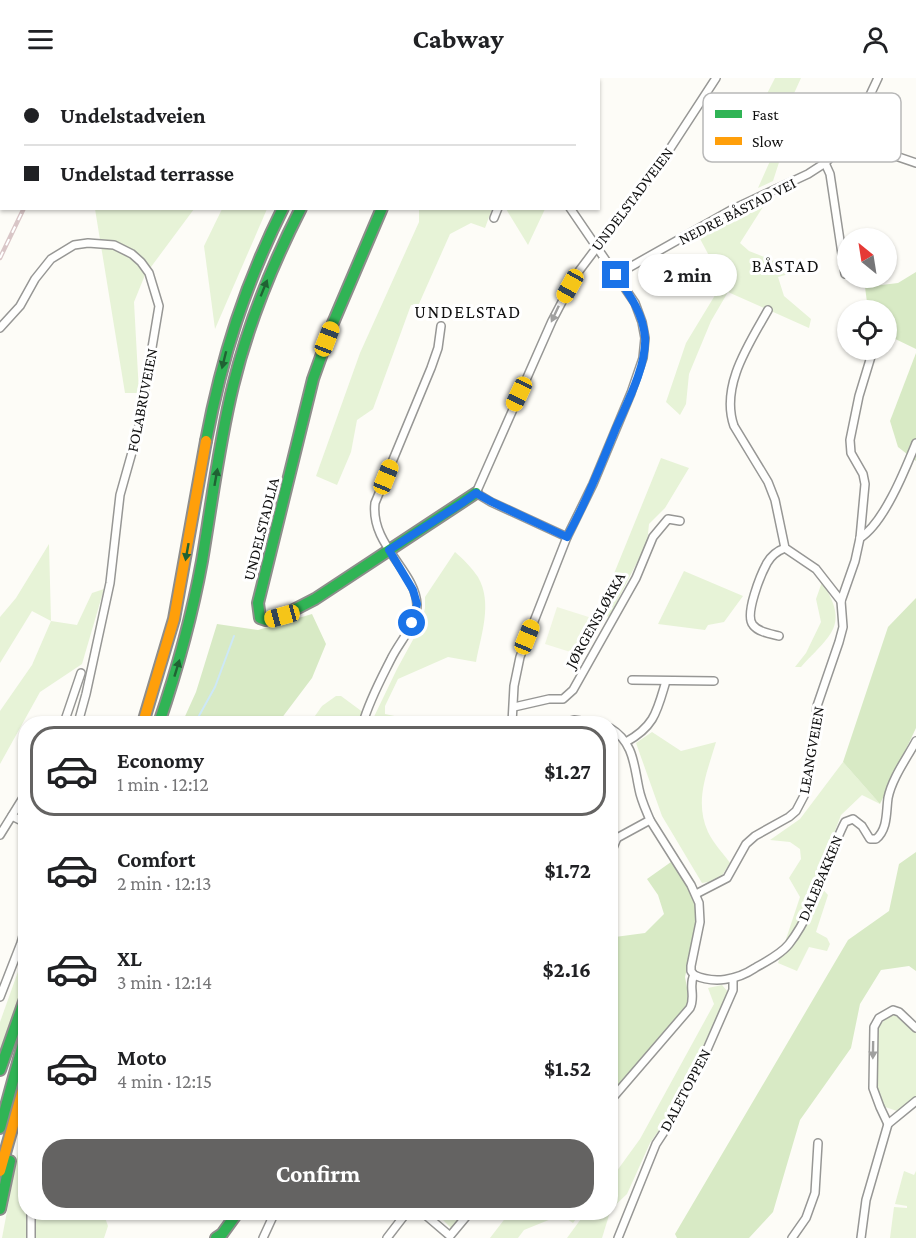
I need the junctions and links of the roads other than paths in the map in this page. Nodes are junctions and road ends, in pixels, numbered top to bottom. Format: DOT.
graph roads {
  1 [pos="716,78"];
  2 [pos="878,78"];
  3 [pos="706,93"];
  4 [pos="871,93"];
  5 [pos="703,98"];
  6 [pos="901,159"];
  7 [pos="825,163"];
  8 [pos="916,163"];
  9 [pos="282,210"];
  10 [pos="300,210"];
  11 [pos="381,210"];
  12 [pos="497,210"];
  13 [pos="571,210"];
  14 [pos="494,218"];
  15 [pos="838,228"];
  16 [pos="596,246"];
  17 [pos="616,275"];
  18 [pos="768,310"];
  19 [pos="441,326"];
  20 [pos="0,328"];
  21 [pos="870,360"];
  22 [pos="916,443"];
  23 [pos="476,493"];
  24 [pos="680,521"];
  25 [pos="567,537"];
  26 [pos="860,538"];
  27 [pos="785,548"];
  28 [pos="389,550"];
  29 [pos="841,601"];
  30 [pos="779,636"];
  31 [pos="81,673"];
  32 [pos="632,680"];
  33 [pos="666,681"];
  34 [pos="714,681"];
  35 [pos="514,707"];
  36 [pos="66,716"];
  37 [pos="80,716"];
  38 [pos="145,716"];
  39 [pos="161,716"];
  40 [pos="365,716"];
  41 [pos="513,716"];
  42 [pos="618,735"];
  43 [pos="916,741"];
  44 [pos="626,742"];
  45 [pos="18,806"];
  46 [pos="12,816"];
  47 [pos="18,819"];
  48 [pos="650,820"];
  49 [pos="618,834"];
  50 [pos="0,835"];
  51 [pos="696,894"];
  52 [pos="18,951"];
  53 [pos="694,975"];
  54 [pos="733,979"];
  55 [pos="0,997"];
  56 [pos="18,1019"];
  57 [pos="916,1028"];
  58 [pos="18,1062"];
  59 [pos="0,1070"];
  60 [pos="618,1092"];
  61 [pos="916,1101"];
  62 [pos="18,1109"];
  63 [pos="888,1124"];
  64 [pos="13,1127"];
  65 [pos="0,1128"];
  66 [pos="818,1143"];
  67 [pos="0,1171"];
  68 [pos="0,1209"];
  69 [pos="31,1220"];
  70 [pos="232,1220"];
  71 [pos="271,1220"];
  72 [pos="401,1220"];
  73 [pos="431,1220"];
  74 [pos="463,1220"];
  75 [pos="449,1237"];
  76 [pos="31,1238"];
  77 [pos="216,1238"];
  78 [pos="263,1238"];
  79 [pos="387,1238"];
  80 [pos="618,1238"];
  81 [pos="792,1238"];
  82 [pos="861,1238"];
  1 -- 3 [label="street, UNDELSTADVEIEN"];
  2 -- 4 [label="street, NEDRE BÅSTAD VEI"];
  5 -- 16 [label="street, UNDELSTADVEIEN"];
  6 -- 8 [label="street"];
  7 -- 15 [label="street"];
  7 -- 17 [label="street, NEDRE BÅSTAD VEI"];
  9 -- 38 [label="main road, one-way"];
  39 -- 10 [label="main road, one-way"];
  11 -- 28 [label="main road, UNDELSTADLIA"];
  12 -- 14 [label="street"];
  13 -- 16 [label="street"];
  16 -- 17 [label="street"];
  16 -- 23 [label="street, UNDELSTADVEIEN, one-way"];
  17 -- 25 [label="street"];
  18 -- 27 [label="street"];
  19 -- 28 [label="street"];
  20 -- 37 [label="street, FOLABRUVEIEN"];
  21 -- 26 [label="street"];
  22 -- 26 [label="street, LEANGVEIEN"];
  23 -- 25 [label="street"];
  23 -- 28 [label="main road, UNDELSTADLIA"];
  24 -- 35 [label="street, JØRGENSLØKKA"];
  25 -- 35 [label="street"];
  26 -- 29 [label="street, LEANGVEIEN"];
  27 -- 29 [label="street"];
  27 -- 30 [label="street"];
  28 -- 40 [label="street"];
  29 -- 51 [label="street, LEANGVEIEN"];
  31 -- 36 [label="street"];
  32 -- 33 [label="street"];
  33 -- 34 [label="street"];
  33 -- 44 [label="street"];
  35 -- 41 [label="street"];
  42 -- 44 [label="street"];
  43 -- 54 [label="street, DALEBAKKEN"];
  44 -- 48 [label="street"];
  45 -- 46 [label="street"];
  46 -- 47 [label="street"];
  46 -- 50 [label="street"];
  48 -- 49 [label="street"];
  48 -- 51 [label="street"];
  51 -- 53 [label="street"];
  52 -- 55 [label="street"];
  53 -- 54 [label="street"];
  53 -- 60 [label="street"];
  54 -- 80 [label="street, DALETOPPEN"];
  56 -- 59 [label="main road"];
  57 -- 63 [label="street, one-way"];
  58 -- 65 [label="main road"];
  61 -- 63 [label="street"];
  62 -- 64 [label="main road"];
  63 -- 82 [label="street"];
  64 -- 67 [label="main road"];
  64 -- 68 [label="main road"];
  66 -- 81 [label="street"];
  69 -- 76 [label="street"];
  70 -- 77 [label="main road"];
  71 -- 78 [label="street"];
  72 -- 79 [label="street"];
  73 -- 75 [label="street"];
  74 -- 75 [label="street"];
}
